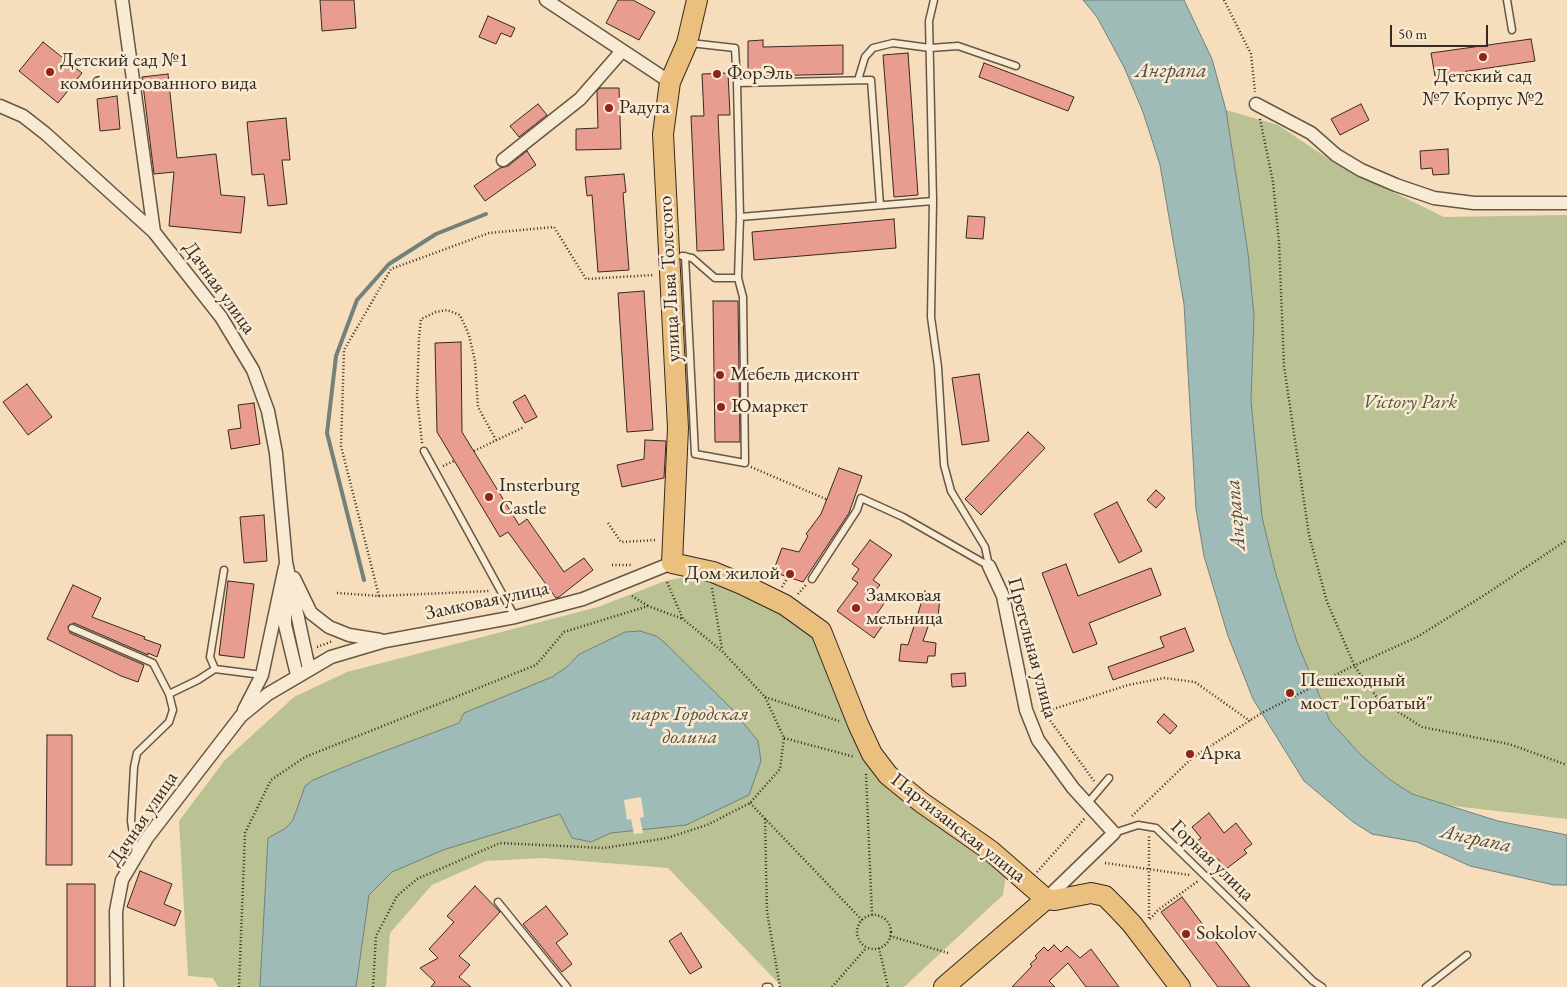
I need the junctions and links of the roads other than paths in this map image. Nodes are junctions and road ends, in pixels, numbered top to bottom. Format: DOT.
graph roads {
  1 [pos="122,0"];
  2 [pos="546,0"];
  3 [pos="697,0"];
  4 [pos="934,0"];
  5 [pos="1507,0"];
  6 [pos="1512,30"];
  7 [pos="687,43"];
  8 [pos="930,48"];
  9 [pos="622,50"];
  10 [pos="1016,66"];
  11 [pos="858,80"];
  12 [pos="670,82"];
  13 [pos="736,83"];
  14 [pos="1256,104"];
  15 [pos="0,106"];
  16 [pos="503,160"];
  17 [pos="933,201"];
  18 [pos="1567,204"];
  19 [pos="880,205"];
  20 [pos="740,217"];
  21 [pos="154,232"];
  22 [pos="674,262"];
  23 [pos="738,278"];
  24 [pos="424,451"];
  25 [pos="286,562"];
  26 [pos="672,563"];
  27 [pos="989,566"];
  28 [pos="224,570"];
  29 [pos="812,579"];
  30 [pos="515,617"];
  31 [pos="72,628"];
  32 [pos="385,641"];
  33 [pos="215,669"];
  34 [pos="308,669"];
  35 [pos="262,675"];
  36 [pos="297,676"];
  37 [pos="169,694"];
  38 [pos="241,716"];
  39 [pos="1109,778"];
  40 [pos="1090,807"];
  41 [pos="1114,833"];
  42 [pos="136,854"];
  43 [pos="1046,899"];
  44 [pos="498,902"];
  45 [pos="1467,955"];
  46 [pos="117,987"];
  47 [pos="567,987"];
  48 [pos="944,987"];
  49 [pos="1180,987"];
  50 [pos="1322,987"];
  51 [pos="1426,987"];
  1 -- 21 [label="street"];
  2 -- 9 [label="street"];
  3 -- 7 [label="main road, улица Льва Толстого"];
  4 -- 8 [label="lane"];
  5 -- 6 [label="lane"];
  7 -- 12 [label="main road, улица Льва Толстого"];
  7 -- 13 [label="lane"];
  8 -- 10 [label="lane"];
  8 -- 11 [label="lane"];
  8 -- 17 [label="lane"];
  9 -- 12 [label="street"];
  9 -- 16 [label="street"];
  11 -- 13 [label="lane"];
  11 -- 19 [label="lane"];
  12 -- 22 [label="main road, улица Льва Толстого"];
  13 -- 20 [label="lane"];
  14 -- 18 [label="street"];
  15 -- 21 [label="street, Дачная улица"];
  17 -- 19 [label="lane"];
  17 -- 27 [label="lane"];
  19 -- 20 [label="lane"];
  20 -- 23 [label="lane"];
  21 -- 25 [label="street, Дачная улица"];
  22 -- 23 [label="lane"];
  22 -- 23 [label="lane"];
  22 -- 26 [label="main road, улица Льва Толстого"];
  24 -- 30 [label="lane"];
  25 -- 32 [label="street, Дачная улица"];
  25 -- 34 [label="street, Дачная улица"];
  25 -- 35 [label="street, Дачная улица"];
  25 -- 36 [label="street, Дачная улица"];
  26 -- 30 [label="street, Замковая улица"];
  26 -- 43 [label="main road, Партизанская улица"];
  27 -- 29 [label="lane"];
  27 -- 40 [label="street, Прегельная улица"];
  28 -- 33 [label="lane"];
  30 -- 32 [label="street, Замковая улица"];
  31 -- 37 [label="lane"];
  32 -- 34 [label="street, Замковая улица"];
  33 -- 35 [label="lane"];
  33 -- 37 [label="lane"];
  34 -- 36 [label="street, Дачная улица"];
  35 -- 38 [label="street, Дачная улица"];
  36 -- 38 [label="street, Дачная улица"];
  37 -- 42 [label="lane"];
  38 -- 42 [label="street, Дачная улица"];
  39 -- 40 [label="lane"];
  40 -- 41 [label="street, Прегельная улица"];
  41 -- 43 [label="street"];
  41 -- 50 [label="lane, Горная улица"];
  42 -- 46 [label="street, Дачная улица"];
  43 -- 48 [label="main road"];
  43 -- 49 [label="main road"];
  44 -- 47 [label="lane"];
  45 -- 51 [label="lane"];
}
